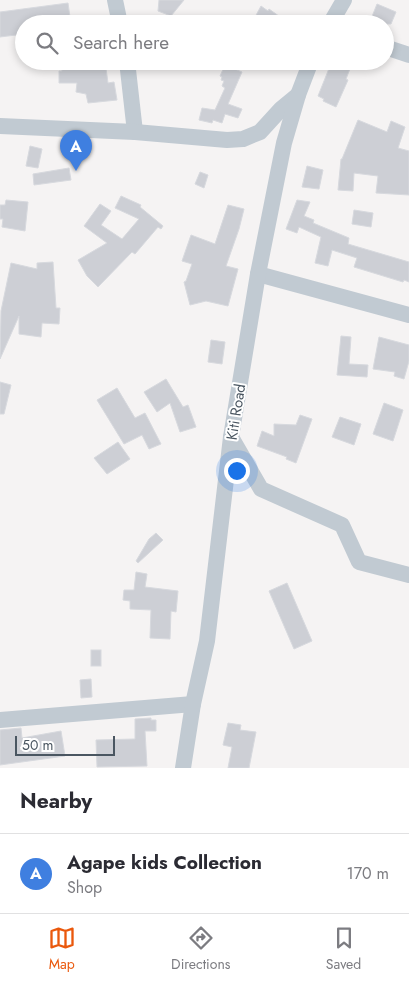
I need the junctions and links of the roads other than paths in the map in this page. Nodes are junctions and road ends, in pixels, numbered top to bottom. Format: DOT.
graph roads {
  1 [pos="114,0"];
  2 [pos="344,0"];
  3 [pos="118,15"];
  4 [pos="335,15"];
  5 [pos="394,50"];
  6 [pos="409,55"];
  7 [pos="128,70"];
  8 [pos="308,70"];
  9 [pos="298,95"];
  10 [pos="0,126"];
  11 [pos="135,132"];
  12 [pos="258,274"];
  13 [pos="409,316"];
  14 [pos="232,437"];
  15 [pos="409,575"];
  16 [pos="193,704"];
  17 [pos="0,720"];
  18 [pos="183,768"];
  1 -- 3 [label="street"];
  2 -- 4 [label="street"];
  5 -- 6 [label="street"];
  7 -- 11 [label="street"];
  8 -- 9 [label="street, Kiti Road"];
  9 -- 11 [label="street"];
  9 -- 12 [label="street, Kiti Road"];
  10 -- 11 [label="street"];
  12 -- 13 [label="street"];
  12 -- 14 [label="street, Kiti Road"];
  14 -- 15 [label="street"];
  14 -- 16 [label="street, Kiti Road"];
  16 -- 17 [label="street"];
  16 -- 18 [label="street, Kiti Road"];
}
